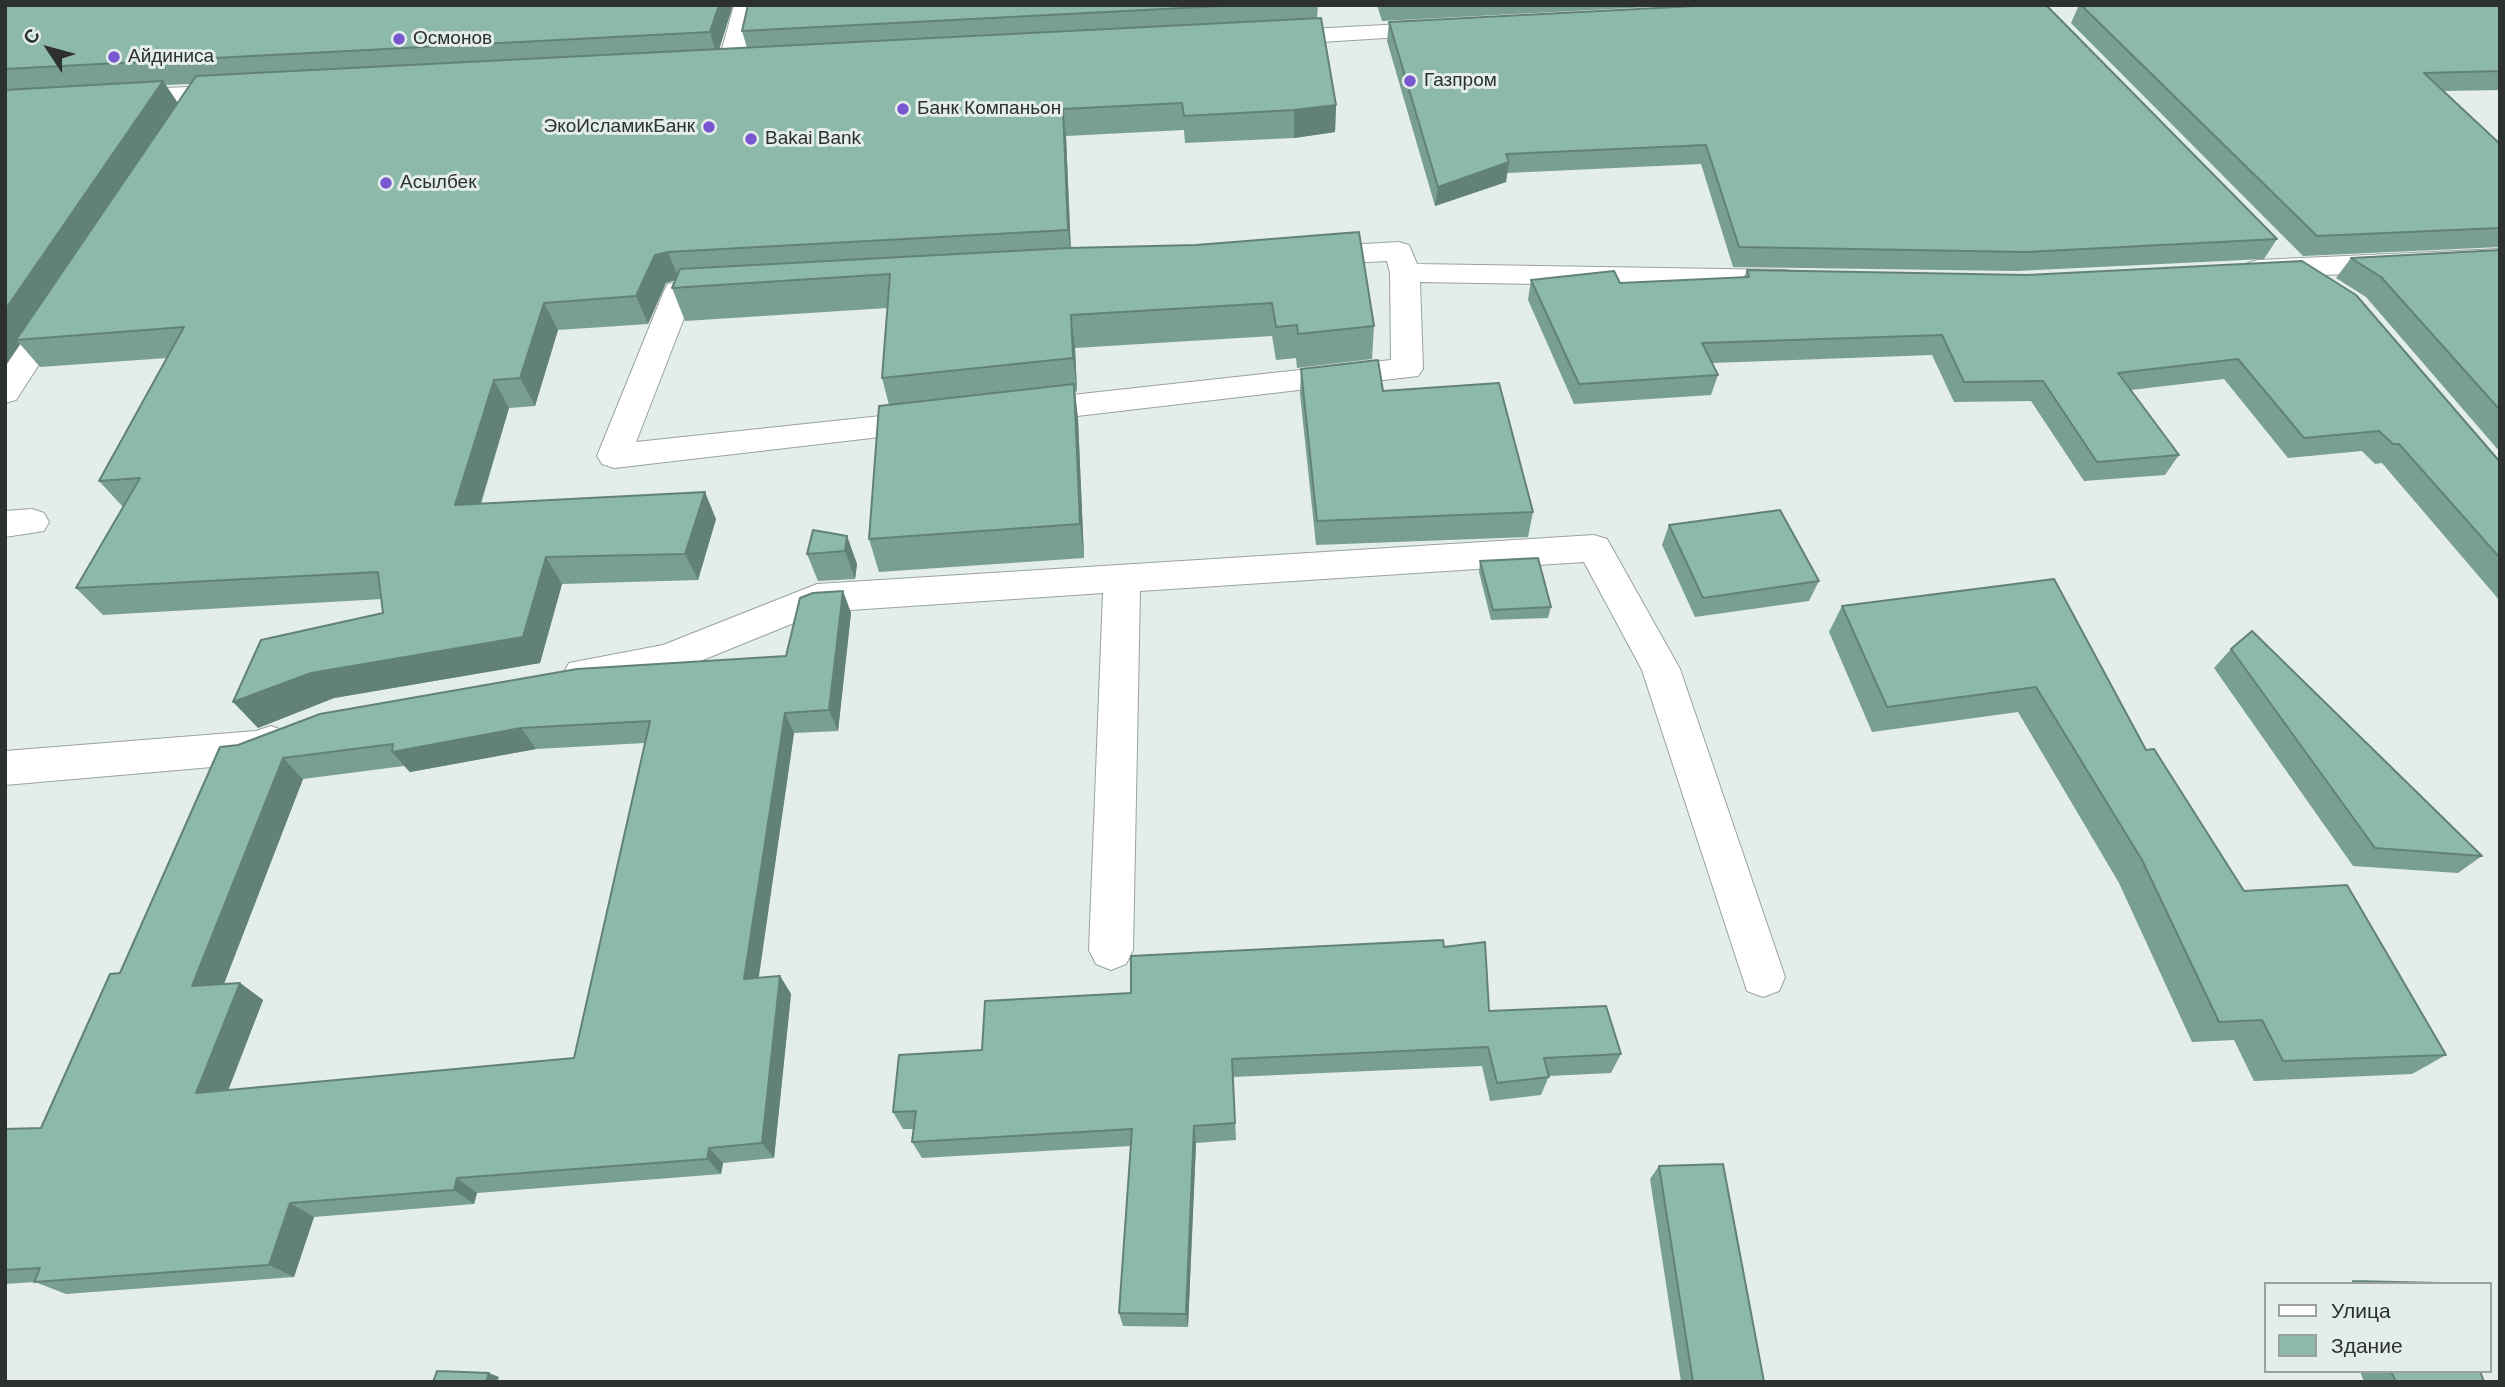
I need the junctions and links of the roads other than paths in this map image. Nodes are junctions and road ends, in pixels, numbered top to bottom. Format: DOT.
graph roads {
  1 [pos="746,5"];
  2 [pos="1461,28"];
  3 [pos="1253,39"];
  4 [pos="758,65"];
  5 [pos="730,66"];
  6 [pos="702,68"];
  7 [pos="259,92"];
  8 [pos="98,99"];
  9 [pos="1288,257"];
  10 [pos="2283,257"];
  11 [pos="2500,258"];
  12 [pos="2229,271"];
  13 [pos="1405,273"];
  14 [pos="1808,279"];
  15 [pos="748,287"];
  16 [pos="74,289"];
  17 [pos="2333,293"];
  18 [pos="5,392"];
  19 [pos="1004,414"];
  20 [pos="962,418"];
  21 [pos="1122,578"];
  22 [pos="548,680"];
  23 [pos="309,727"];
  24 [pos="5,768"];
  25 [pos="1111,950"];
  26 [pos="1763,977"];
  1 -- 5 [label="street"];
  2 -- 3 [label="street"];
  4 -- 5 [label="street"];
  5 -- 6 [label="street"];
  7 -- 8 [label="street"];
  9 -- 13 [label="street"];
  10 -- 11 [label="street"];
  10 -- 12 [label="street"];
  10 -- 17 [label="street"];
  13 -- 14 [label="street"];
  13 -- 19 [label="street"];
  15 -- 20 [label="street"];
  16 -- 18 [label="street"];
  21 -- 22 [label="street"];
  21 -- 25 [label="street"];
  21 -- 26 [label="street"];
  23 -- 24 [label="street"];
}
